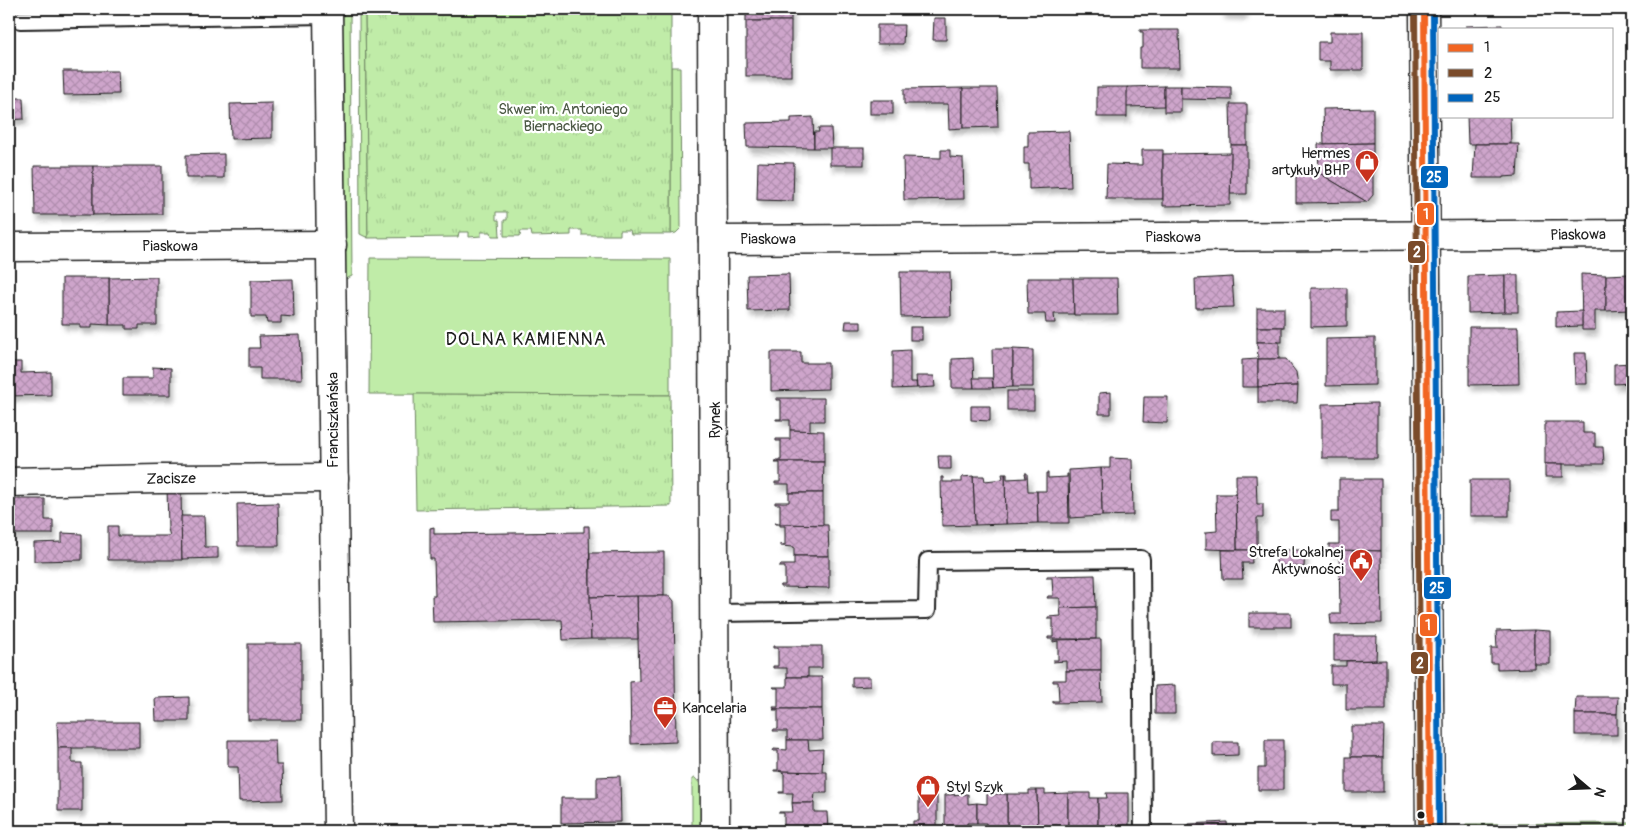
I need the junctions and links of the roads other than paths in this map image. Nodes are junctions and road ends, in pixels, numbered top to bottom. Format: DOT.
graph roads {
  1 [pos="712,9"];
  2 [pos="1424,9"];
  3 [pos="328,12"];
  4 [pos="20,20"];
  5 [pos="1632,234"];
  6 [pos="1426,236"];
  7 [pos="713,240"];
  8 [pos="332,245"];
  9 [pos="9,247"];
  10 [pos="334,478"];
  11 [pos="9,482"];
  12 [pos="716,613"];
  13 [pos="338,831"];
  14 [pos="715,831"];
  15 [pos="1143,831"];
  16 [pos="1430,831"];
  1 -- 7 [label="street, Rynek"];
  2 -- 6 [label="street"];
  3 -- 4 [label="lane"];
  3 -- 8 [label="street, Franciszkańska"];
  5 -- 6 [label="street, Piaskowa"];
  6 -- 7 [label="street, Piaskowa"];
  6 -- 16 [label="street"];
  7 -- 12 [label="street, Rynek"];
  8 -- 9 [label="street, Piaskowa"];
  8 -- 10 [label="street, Franciszkańska"];
  10 -- 11 [label="street, Zacisze"];
  10 -- 13 [label="street, Franciszkańska"];
  12 -- 14 [label="street, Rynek"];
  12 -- 15 [label="lane"];
}
